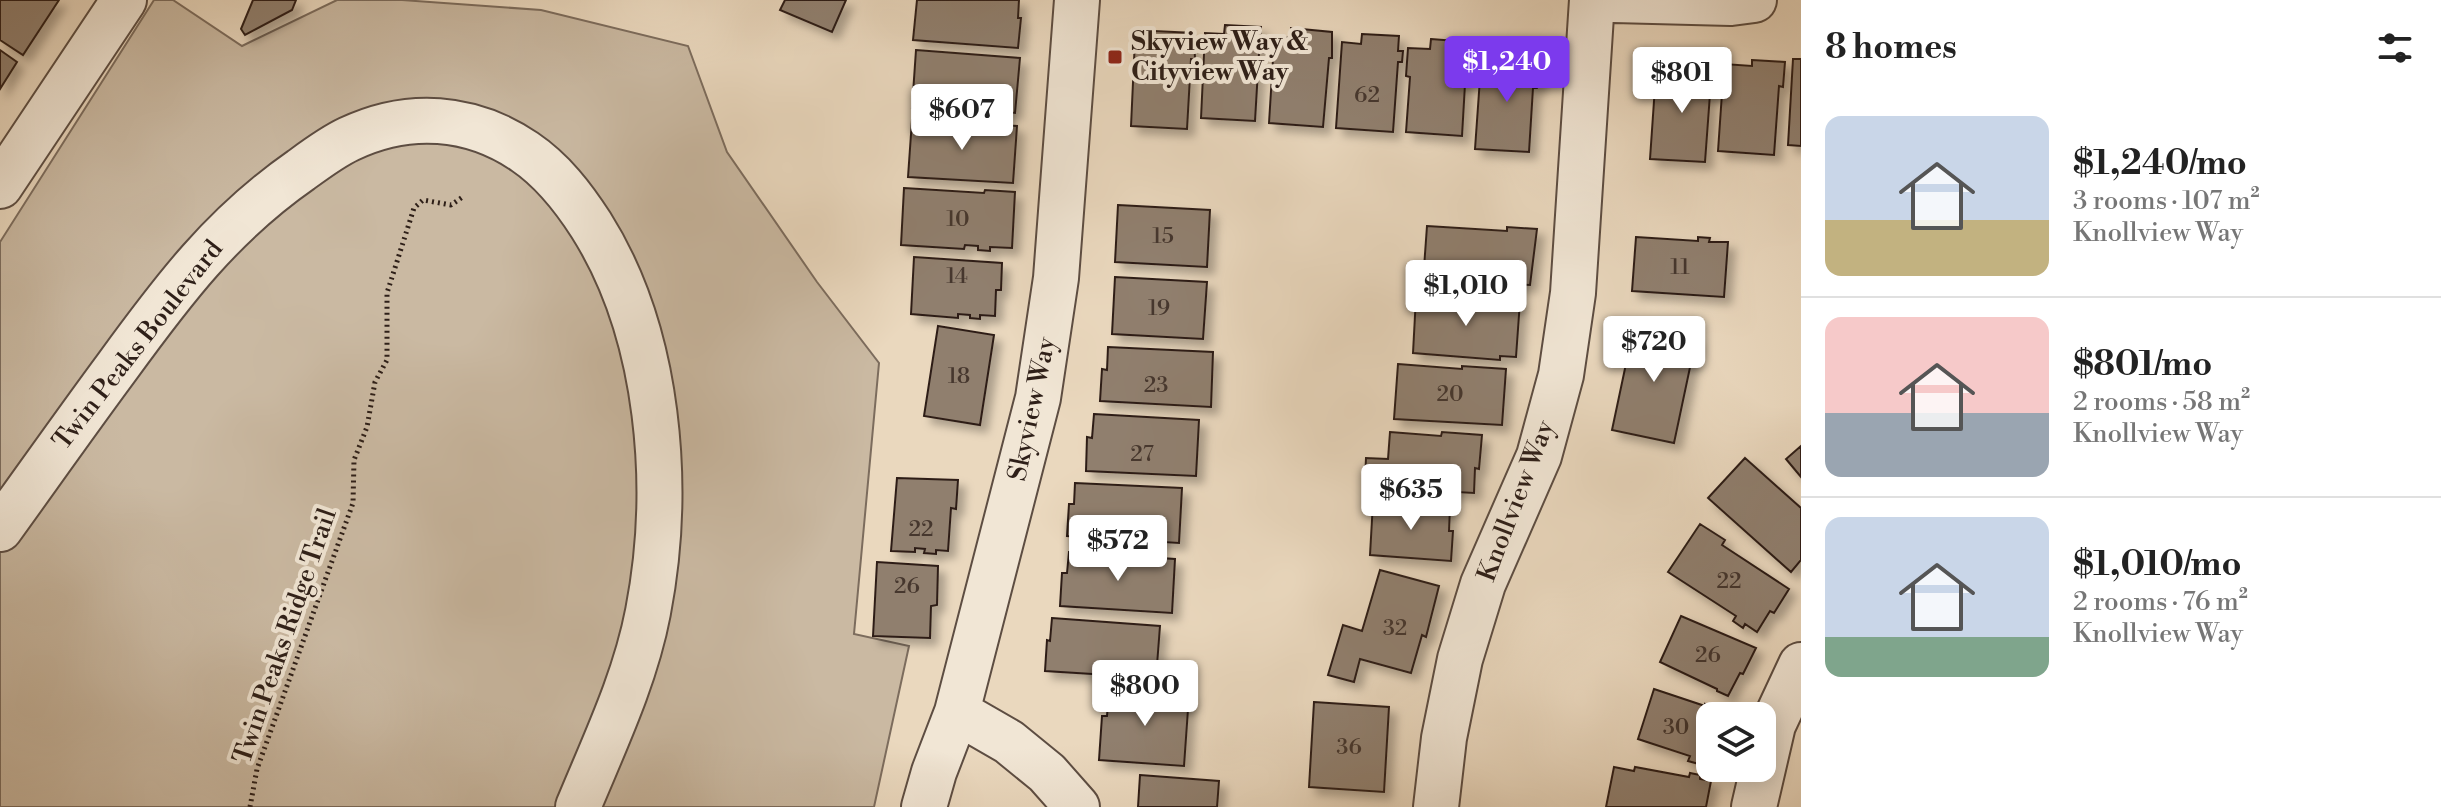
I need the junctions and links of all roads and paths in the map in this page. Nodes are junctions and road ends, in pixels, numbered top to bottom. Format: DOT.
graph roads {
  1 [pos="124,0"];
  2 [pos="1077,0"];
  3 [pos="1592,0"];
  4 [pos="1614,0"];
  5 [pos="1754,0"];
  6 [pos="0,186"];
  7 [pos="464,196"];
  8 [pos="0,529"];
  9 [pos="1801,665"];
  10 [pos="957,712"];
  11 [pos="250,807"];
  12 [pos="578,807"];
  13 [pos="924,807"];
  14 [pos="1077,807"];
  15 [pos="1436,807"];
  16 [pos="1754,807"];
  1 -- 6 [label="street"];
  2 -- 10 [label="street, Skyview Way"];
  3 -- 15 [label="street, Knollview Way"];
  4 -- 5 [label="street"];
  7 -- 11 [label="path, Twin Peaks Ridge Trail"];
  8 -- 12 [label="street, Twin Peaks Boulevard"];
  9 -- 16 [label="street"];
  10 -- 13 [label="street, Skyview Way"];
  10 -- 14 [label="street"];
}
